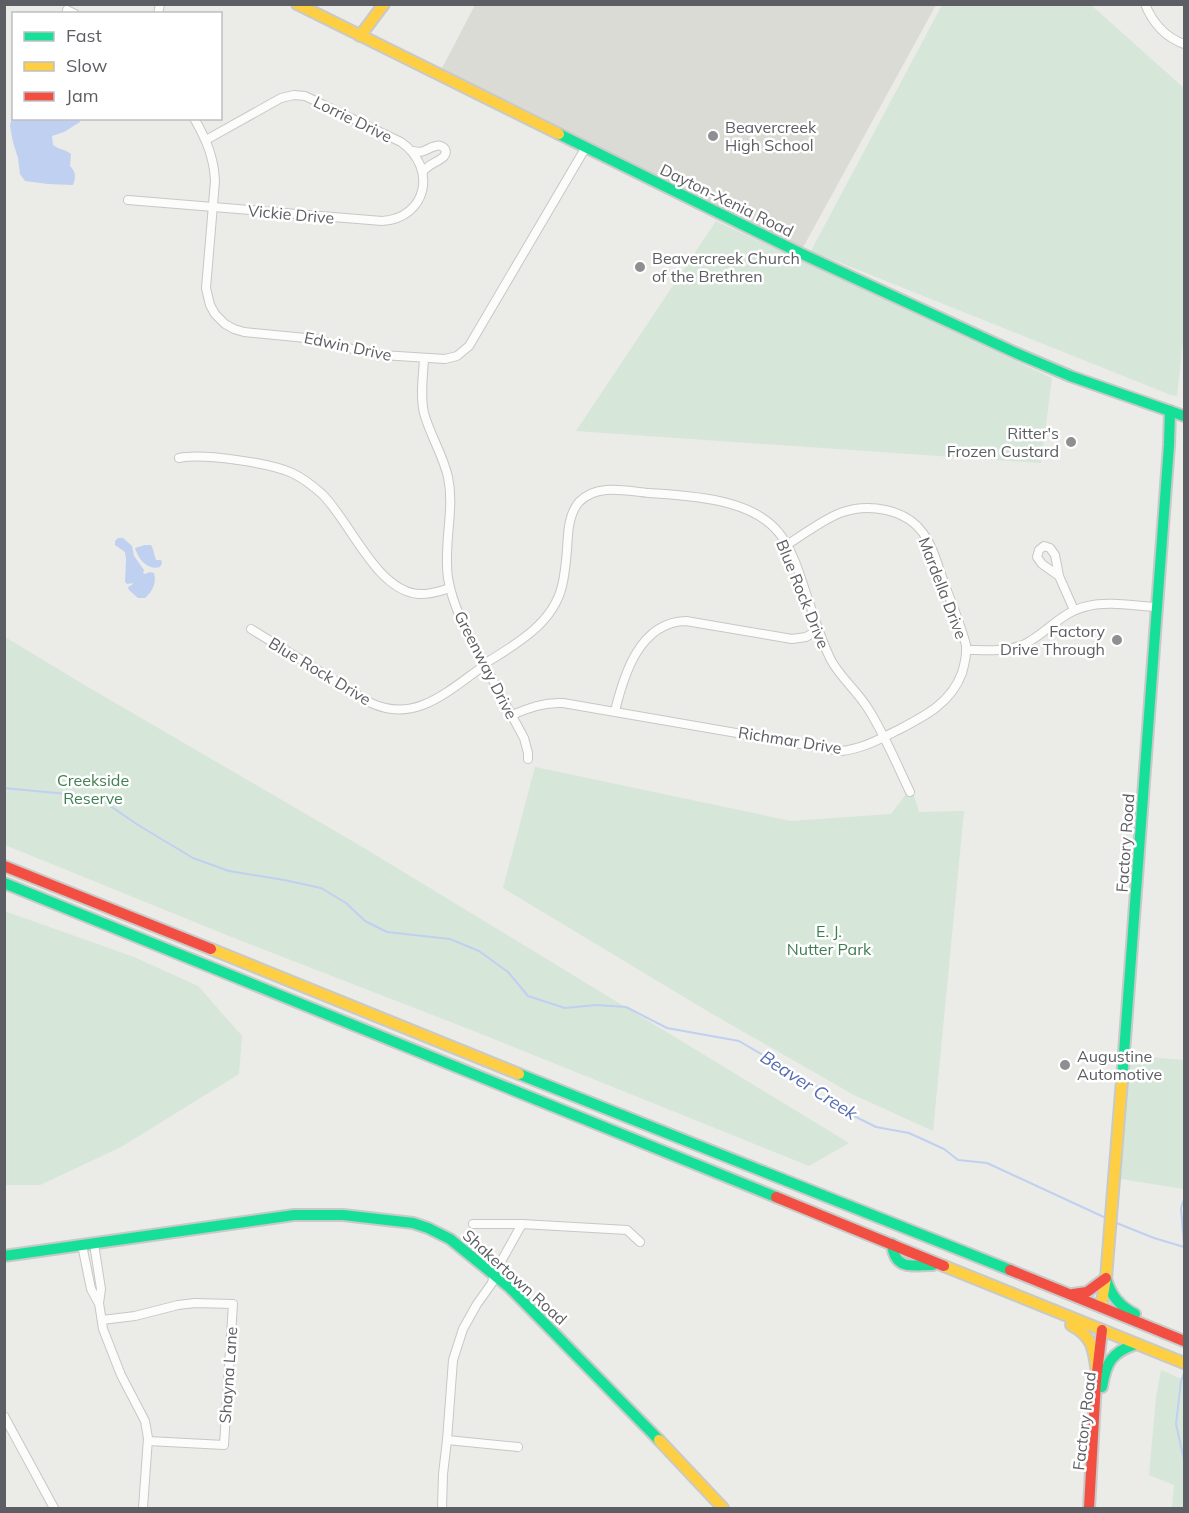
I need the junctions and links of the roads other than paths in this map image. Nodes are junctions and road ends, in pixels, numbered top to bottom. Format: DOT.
graph roads {
  1 [pos="297,4"];
  2 [pos="384,4"];
  3 [pos="1145,4"];
  4 [pos="360,36"];
  5 [pos="1185,44"];
  6 [pos="196,120"];
  7 [pos="206,140"];
  8 [pos="586,147"];
  9 [pos="413,151"];
  10 [pos="423,172"];
  11 [pos="128,200"];
  12 [pos="213,207"];
  13 [pos="424,359"];
  14 [pos="1170,411"];
  15 [pos="1185,416"];
  16 [pos="179,458"];
  17 [pos="787,545"];
  18 [pos="1059,576"];
  19 [pos="450,588"];
  20 [pos="1156,607"];
  21 [pos="1074,610"];
  22 [pos="251,629"];
  23 [pos="818,630"];
  24 [pos="966,650"];
  25 [pos="485,665"];
  26 [pos="615,711"];
  27 [pos="512,715"];
  28 [pos="884,737"];
  29 [pos="528,759"];
  30 [pos="910,792"];
  31 [pos="4,866"];
  32 [pos="4,883"];
  33 [pos="473,1224"];
  34 [pos="522,1224"];
  35 [pos="640,1242"];
  36 [pos="892,1244"];
  37 [pos="88,1245"];
  38 [pos="906,1250"];
  39 [pos="4,1256"];
  40 [pos="947,1268"];
  41 [pos="494,1274"];
  42 [pos="1106,1278"];
  43 [pos="989,1285"];
  44 [pos="1066,1293"];
  45 [pos="1101,1307"];
  46 [pos="102,1320"];
  47 [pos="1102,1330"];
  48 [pos="1175,1341"];
  49 [pos="1136,1344"];
  50 [pos="1185,1346"];
  51 [pos="1185,1358"];
  52 [pos="1185,1363"];
  53 [pos="1097,1374"];
  54 [pos="4,1416"];
  55 [pos="447,1440"];
  56 [pos="148,1441"];
  57 [pos="518,1446"];
  58 [pos="1091,1483"];
  59 [pos="54,1509"];
  60 [pos="143,1509"];
  61 [pos="442,1509"];
  62 [pos="723,1509"];
  63 [pos="1089,1509"];
  1 -- 4 [label="main road, Dayton-Xenia Road"];
  2 -- 4 [label="main road"];
  3 -- 5 [label="street"];
  4 -- 8 [label="main road, Dayton-Xenia Road"];
  6 -- 7 [label="street, Edwin Drive"];
  7 -- 9 [label="street, Lorrie Drive"];
  7 -- 12 [label="street, Edwin Drive"];
  8 -- 13 [label="street, Edwin Drive"];
  8 -- 14 [label="main road, Dayton-Xenia Road"];
  9 -- 10 [label="street"];
  9 -- 10 [label="street"];
  10 -- 12 [label="street, Vickie Drive"];
  11 -- 12 [label="street, Vickie Drive"];
  12 -- 13 [label="street, Edwin Drive"];
  13 -- 19 [label="street, Greenway Drive"];
  14 -- 15 [label="main road, Dayton-Xenia Road"];
  14 -- 20 [label="main road, Factory Road"];
  16 -- 19 [label="street"];
  17 -- 23 [label="street, Blue Rock Drive"];
  17 -- 24 [label="street, Mardella Drive"];
  17 -- 25 [label="street, Blue Rock Drive"];
  18 -- 21 [label="street"];
  19 -- 25 [label="street, Greenway Drive"];
  20 -- 21 [label="street"];
  20 -- 42 [label="main road, Factory Road"];
  21 -- 24 [label="street"];
  22 -- 25 [label="street, Blue Rock Drive"];
  23 -- 26 [label="street"];
  23 -- 28 [label="street, Blue Rock Drive"];
  24 -- 28 [label="street, Richmar Drive"];
  25 -- 27 [label="street, Greenway Drive"];
  26 -- 27 [label="street, Richmar Drive"];
  26 -- 28 [label="street, Richmar Drive"];
  27 -- 29 [label="street, Greenway Drive"];
  28 -- 30 [label="street, Blue Rock Drive"];
  31 -- 44 [label="main road"];
  32 -- 36 [label="main road"];
  33 -- 34 [label="street"];
  34 -- 35 [label="street"];
  34 -- 41 [label="street"];
  36 -- 38 [label="main road"];
  36 -- 40 [label="main road"];
  36 -- 44 [label="main road"];
  37 -- 39 [label="main road, Shakertown Road"];
  37 -- 41 [label="main road, Shakertown Road"];
  37 -- 46 [label="street"];
  38 -- 40 [label="main road"];
  38 -- 45 [label="main road"];
  40 -- 43 [label="main road"];
  41 -- 55 [label="street"];
  41 -- 62 [label="main road, Shakertown Road"];
  42 -- 44 [label="main road"];
  42 -- 45 [label="main road, Factory Road"];
  42 -- 48 [label="main road"];
  43 -- 47 [label="main road"];
  43 -- 53 [label="main road"];
  44 -- 45 [label="main road"];
  45 -- 48 [label="main road"];
  46 -- 56 [label="street"];
  46 -- 56 [label="street, Shayna Lane"];
  47 -- 48 [label="main road"];
  47 -- 49 [label="main road"];
  47 -- 53 [label="main road, Factory Road"];
  48 -- 49 [label="main road"];
  48 -- 50 [label="main road"];
  48 -- 51 [label="main road"];
  48 -- 52 [label="main road"];
  49 -- 58 [label="main road, Factory Road"];
  53 -- 58 [label="main road, Factory Road"];
  54 -- 59 [label="street"];
  55 -- 57 [label="street"];
  55 -- 61 [label="street"];
  56 -- 60 [label="street"];
  58 -- 63 [label="main road, Factory Road"];
}
